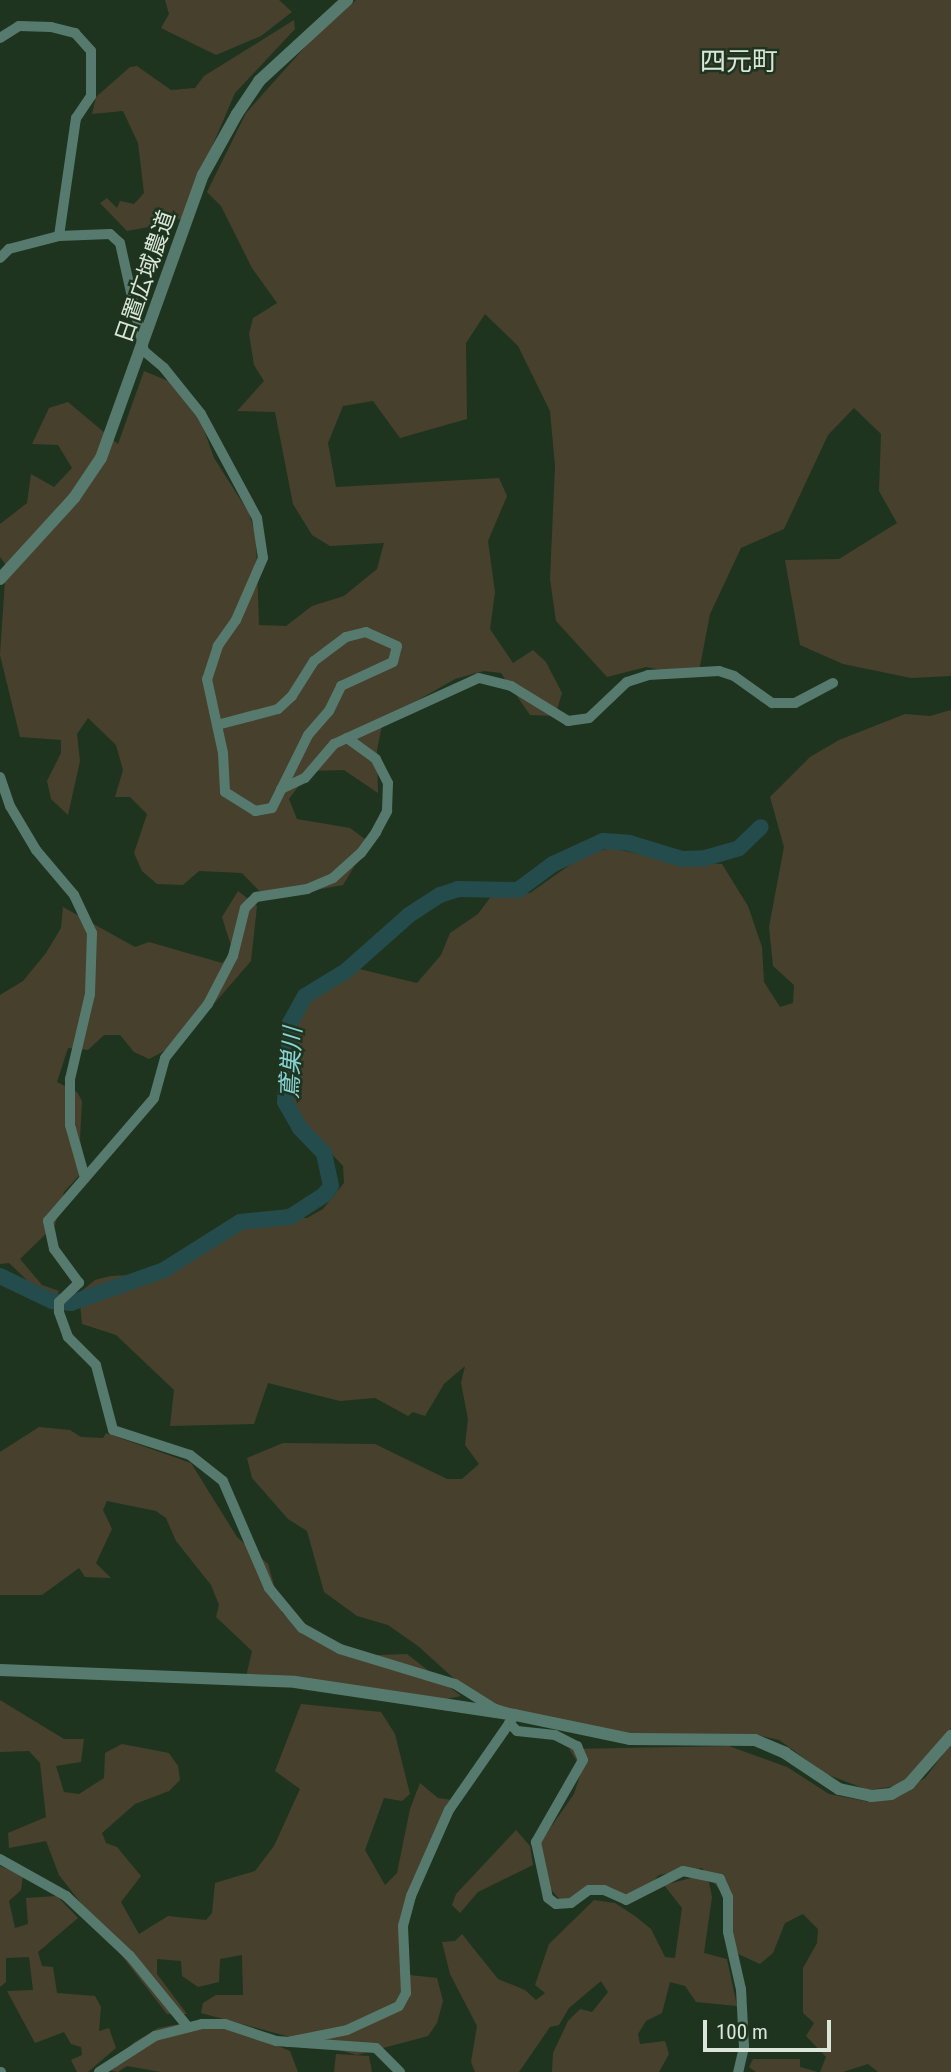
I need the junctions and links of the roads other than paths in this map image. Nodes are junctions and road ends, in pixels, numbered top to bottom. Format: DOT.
graph roads {
  1 [pos="347,0"];
  2 [pos="0,38"];
  3 [pos="59,236"];
  4 [pos="0,258"];
  5 [pos="144,351"];
  6 [pos="0,579"];
  7 [pos="832,683"];
  8 [pos="217,725"];
  9 [pos="347,737"];
  10 [pos="0,777"];
  11 [pos="281,789"];
  12 [pos="85,1178"];
  13 [pos="0,1670"];
  14 [pos="512,1719"];
  15 [pos="951,1736"];
  16 [pos="0,1859"];
  17 [pos="187,2026"];
  18 [pos="288,2042"];
  19 [pos="99,2072"];
  20 [pos="400,2072"];
  21 [pos="738,2072"];
  1 -- 5 [label="street, 日置広域農道"];
  2 -- 3 [label="street"];
  3 -- 4 [label="street"];
  3 -- 5 [label="street"];
  5 -- 6 [label="street, 日置広域農道"];
  5 -- 8 [label="street"];
  7 -- 9 [label="street"];
  8 -- 11 [label="street"];
  8 -- 11 [label="street"];
  9 -- 11 [label="street"];
  9 -- 12 [label="street"];
  10 -- 12 [label="street"];
  12 -- 14 [label="street"];
  13 -- 14 [label="street"];
  14 -- 15 [label="street"];
  14 -- 18 [label="street"];
  14 -- 21 [label="street"];
  16 -- 17 [label="street"];
  17 -- 18 [label="street"];
  17 -- 19 [label="street"];
  18 -- 20 [label="street"];
}
